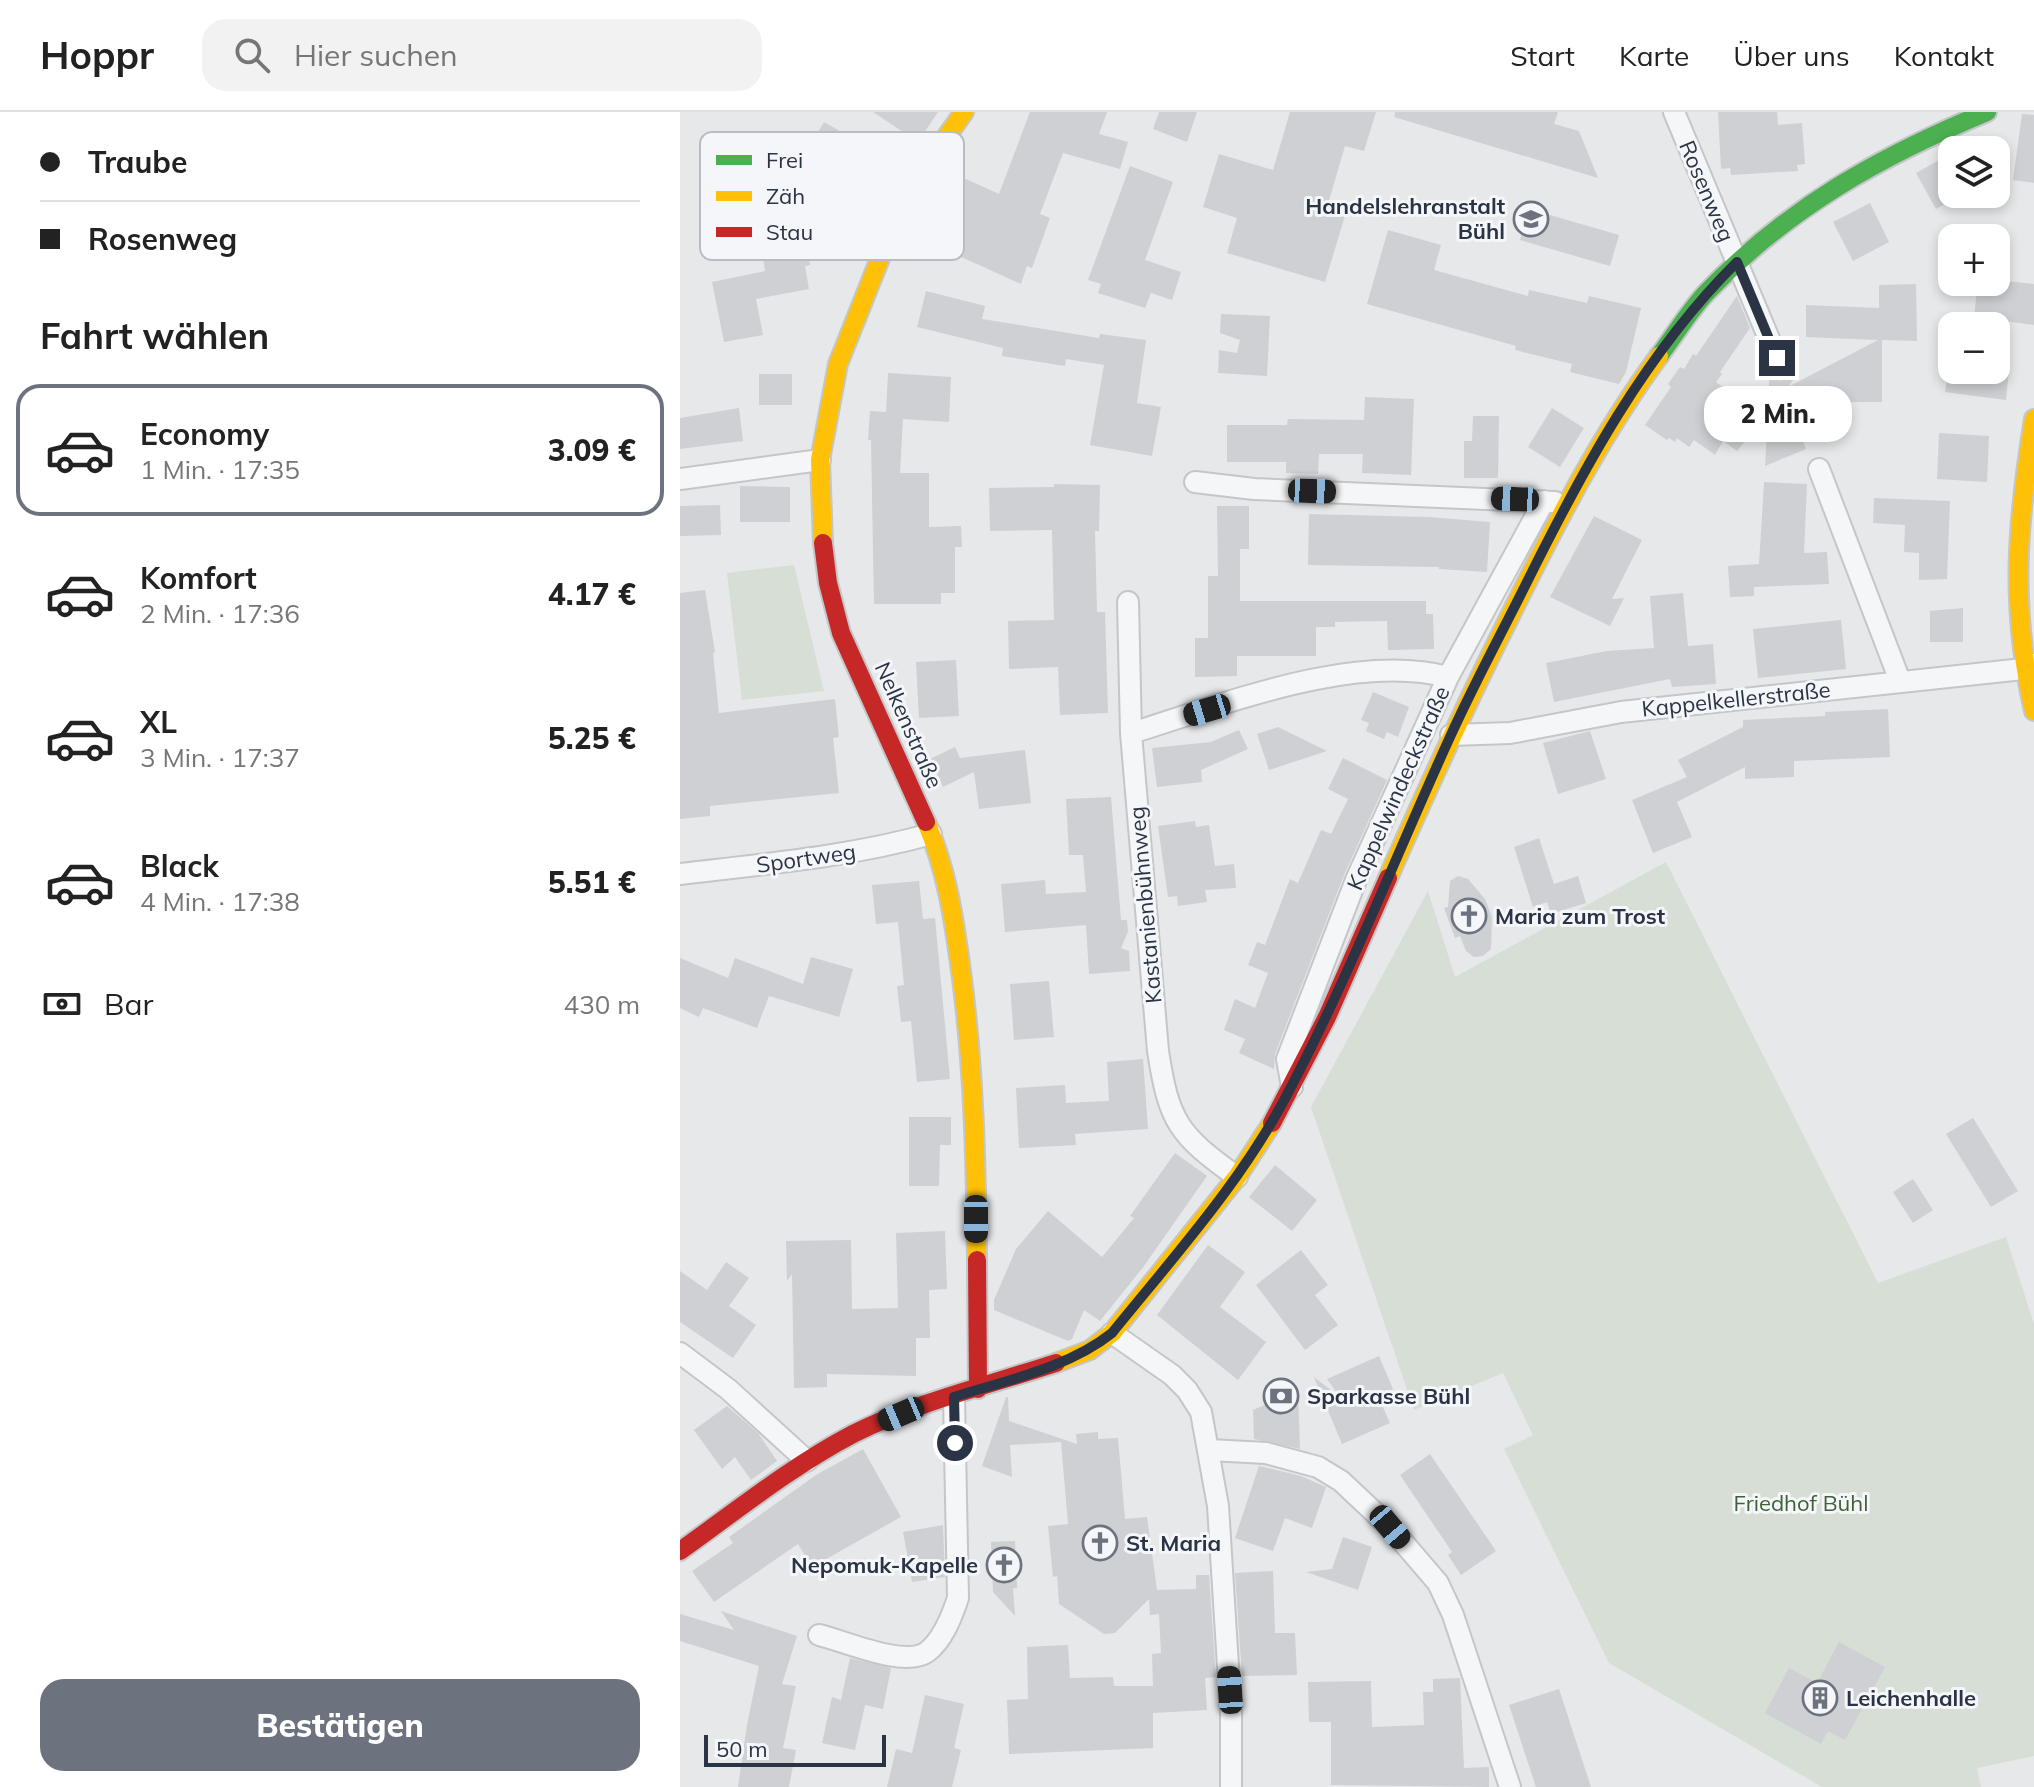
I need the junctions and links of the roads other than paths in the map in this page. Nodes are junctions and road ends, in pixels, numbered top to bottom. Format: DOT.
graph roads {
  1 [pos="964,112"];
  2 [pos="1674,112"];
  3 [pos="1987,112"];
  4 [pos="950,132"];
  5 [pos="879,260"];
  6 [pos="1737,262"];
  7 [pos="1777,358"];
  8 [pos="2034,419"];
  9 [pos="820,460"];
  10 [pos="1819,469"];
  11 [pos="680,479"];
  12 [pos="1195,482"];
  13 [pos="1544,501"];
  14 [pos="1565,504"];
  15 [pos="1128,602"];
  16 [pos="2028,667"];
  17 [pos="1448,677"];
  18 [pos="1900,681"];
  19 [pos="2034,711"];
  20 [pos="1131,733"];
  21 [pos="1451,735"];
  22 [pos="931,834"];
  23 [pos="680,874"];
  24 [pos="1292,1087"];
  25 [pos="1237,1177"];
  26 [pos="1112,1333"];
  27 [pos="680,1353"];
  28 [pos="978,1389"];
  29 [pos="954,1397"];
  30 [pos="1210,1450"];
  31 [pos="807,1461"];
  32 [pos="680,1551"];
  33 [pos="819,1635"];
  34 [pos="1231,1787"];
  35 [pos="1510,1787"];
  1 -- 4 [label="street, Nelkenstraße"];
  2 -- 6 [label="street, Rosenweg"];
  3 -- 6 [label="street, Kappelwindeckstraße"];
  5 -- 9 [label="street, Nelkenstraße"];
  6 -- 7 [label="street, Rosenweg"];
  6 -- 14 [label="street, Kappelwindeckstraße"];
  8 -- 16 [label="street"];
  9 -- 11 [label="street"];
  9 -- 22 [label="street, Nelkenstraße"];
  10 -- 18 [label="street"];
  12 -- 13 [label="street"];
  13 -- 14 [label="street"];
  13 -- 17 [label="street, Kappelwindeckstraße"];
  14 -- 21 [label="street, Kappelwindeckstraße"];
  15 -- 20 [label="street, Kastanienbühnweg"];
  16 -- 18 [label="street, Kappelkellerstraße"];
  16 -- 19 [label="street"];
  17 -- 20 [label="street"];
  17 -- 24 [label="street, Kappelwindeckstraße"];
  18 -- 21 [label="street, Kappelkellerstraße"];
  20 -- 25 [label="street, Kastanienbühnweg"];
  21 -- 24 [label="street, Kappelwindeckstraße"];
  22 -- 23 [label="street, Sportweg"];
  22 -- 28 [label="street, Nelkenstraße"];
  24 -- 25 [label="street, Kappelwindeckstraße"];
  25 -- 26 [label="street, Kappelwindeckstraße"];
  26 -- 28 [label="street, Kappelwindeckstraße"];
  26 -- 30 [label="street"];
  27 -- 31 [label="street"];
  28 -- 29 [label="street, Kappelwindeckstraße"];
  29 -- 31 [label="street, Kappelwindeckstraße"];
  29 -- 33 [label="street"];
  30 -- 34 [label="street"];
  30 -- 35 [label="street"];
  31 -- 32 [label="street, Kappelwindeckstraße"];
}
